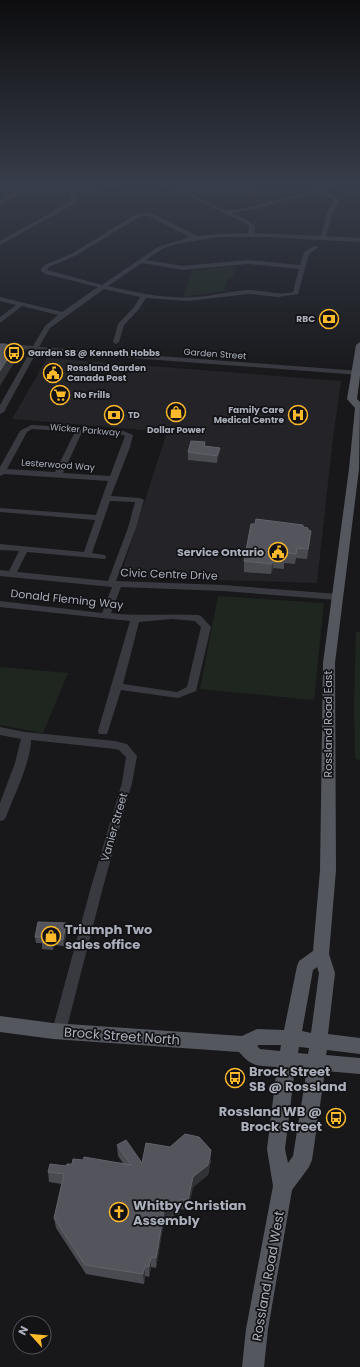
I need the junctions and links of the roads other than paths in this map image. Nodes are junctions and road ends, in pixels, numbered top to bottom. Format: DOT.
graph roads {
  1 [pos="82,250"];
  2 [pos="158,250"];
  3 [pos="311,250"];
  4 [pos="143,261"];
  5 [pos="302,267"];
  6 [pos="105,286"];
  7 [pos="144,295"];
  8 [pos="0,299"];
  9 [pos="21,304"];
  10 [pos="63,314"];
  11 [pos="0,321"];
  12 [pos="116,342"];
  13 [pos="360,345"];
  14 [pos="0,347"];
  15 [pos="36,350"];
  16 [pos="358,373"];
  17 [pos="359,406"];
  18 [pos="0,412"];
  19 [pos="80,429"];
  20 [pos="1,472"];
  21 [pos="58,475"];
  22 [pos="113,479"];
  23 [pos="108,498"];
  24 [pos="0,510"];
  25 [pos="99,518"];
  26 [pos="0,547"];
  27 [pos="24,549"];
  28 [pos="87,555"];
  29 [pos="102,557"];
  30 [pos="0,573"];
  31 [pos="12,574"];
  32 [pos="115,584"];
  33 [pos="338,597"];
  34 [pos="0,604"];
  35 [pos="106,615"];
  36 [pos="135,619"];
  37 [pos="118,686"];
  38 [pos="0,731"];
  39 [pos="103,731"];
  40 [pos="26,736"];
  41 [pos="0,817"];
  42 [pos="321,954"];
  43 [pos="0,1024"];
  44 [pos="59,1031"];
  45 [pos="291,1038"];
  46 [pos="319,1041"];
  47 [pos="244,1044"];
  48 [pos="360,1046"];
  49 [pos="287,1059"];
  50 [pos="317,1063"];
  51 [pos="360,1066"];
  52 [pos="283,1186"];
  53 [pos="253,1367"];
  1 -- 6 [label="street"];
  2 -- 4 [label="street"];
  3 -- 5 [label="street"];
  4 -- 5 [label="street"];
  4 -- 6 [label="street"];
  5 -- 7 [label="street"];
  6 -- 7 [label="street"];
  6 -- 10 [label="street"];
  7 -- 12 [label="street"];
  8 -- 9 [label="street"];
  9 -- 10 [label="street"];
  9 -- 11 [label="street"];
  10 -- 15 [label="street"];
  13 -- 16 [label="main road, Rossland Road East"];
  14 -- 15 [label="street, Garden Street"];
  15 -- 16 [label="street, Garden Street"];
  15 -- 18 [label="street"];
  16 -- 17 [label="main road, Rossland Road East"];
  17 -- 33 [label="main road, Rossland Road East"];
  19 -- 20 [label="street, Wicker Parkway"];
  19 -- 21 [label="street"];
  19 -- 22 [label="street, Wicker Parkway"];
  20 -- 21 [label="street, Lesterwood Way"];
  21 -- 22 [label="street, Lesterwood Way"];
  22 -- 23 [label="street, Wicker Parkway"];
  23 -- 25 [label="street, Wicker Parkway"];
  23 -- 32 [label="street"];
  24 -- 25 [label="street"];
  25 -- 28 [label="street, Wicker Parkway"];
  26 -- 27 [label="street"];
  27 -- 28 [label="street"];
  27 -- 31 [label="street"];
  28 -- 29 [label="street"];
  30 -- 31 [label="street, Civic Centre Drive"];
  31 -- 32 [label="street, Civic Centre Drive"];
  32 -- 33 [label="street, Civic Centre Drive"];
  32 -- 35 [label="street"];
  33 -- 42 [label="main road, Rossland Road East"];
  34 -- 35 [label="street, Donald Fleming Way"];
  35 -- 36 [label="street, Donald Fleming Way"];
  36 -- 37 [label="street, Donald Fleming Way"];
  36 -- 37 [label="street"];
  37 -- 39 [label="street, Donald Fleming Way"];
  38 -- 40 [label="street, Vanier Street"];
  40 -- 41 [label="street"];
  40 -- 44 [label="street, Vanier Street"];
  42 -- 45 [label="main road"];
  42 -- 46 [label="main road, Rossland Road East"];
  43 -- 44 [label="main road, Brock Street North"];
  44 -- 47 [label="main road, Brock Street North"];
  45 -- 46 [label="main road, Brock Street North"];
  45 -- 47 [label="main road, Brock Street North"];
  45 -- 49 [label="main road, Rossland Road West"];
  46 -- 48 [label="main road, Brock Street North"];
  46 -- 50 [label="main road, Rossland Road East"];
  47 -- 49 [label="main road"];
  49 -- 50 [label="main road"];
  49 -- 52 [label="main road, Rossland Road West"];
  50 -- 51 [label="main road"];
  50 -- 52 [label="main road, Rossland Road West"];
  52 -- 53 [label="main road, Rossland Road West"];
}
